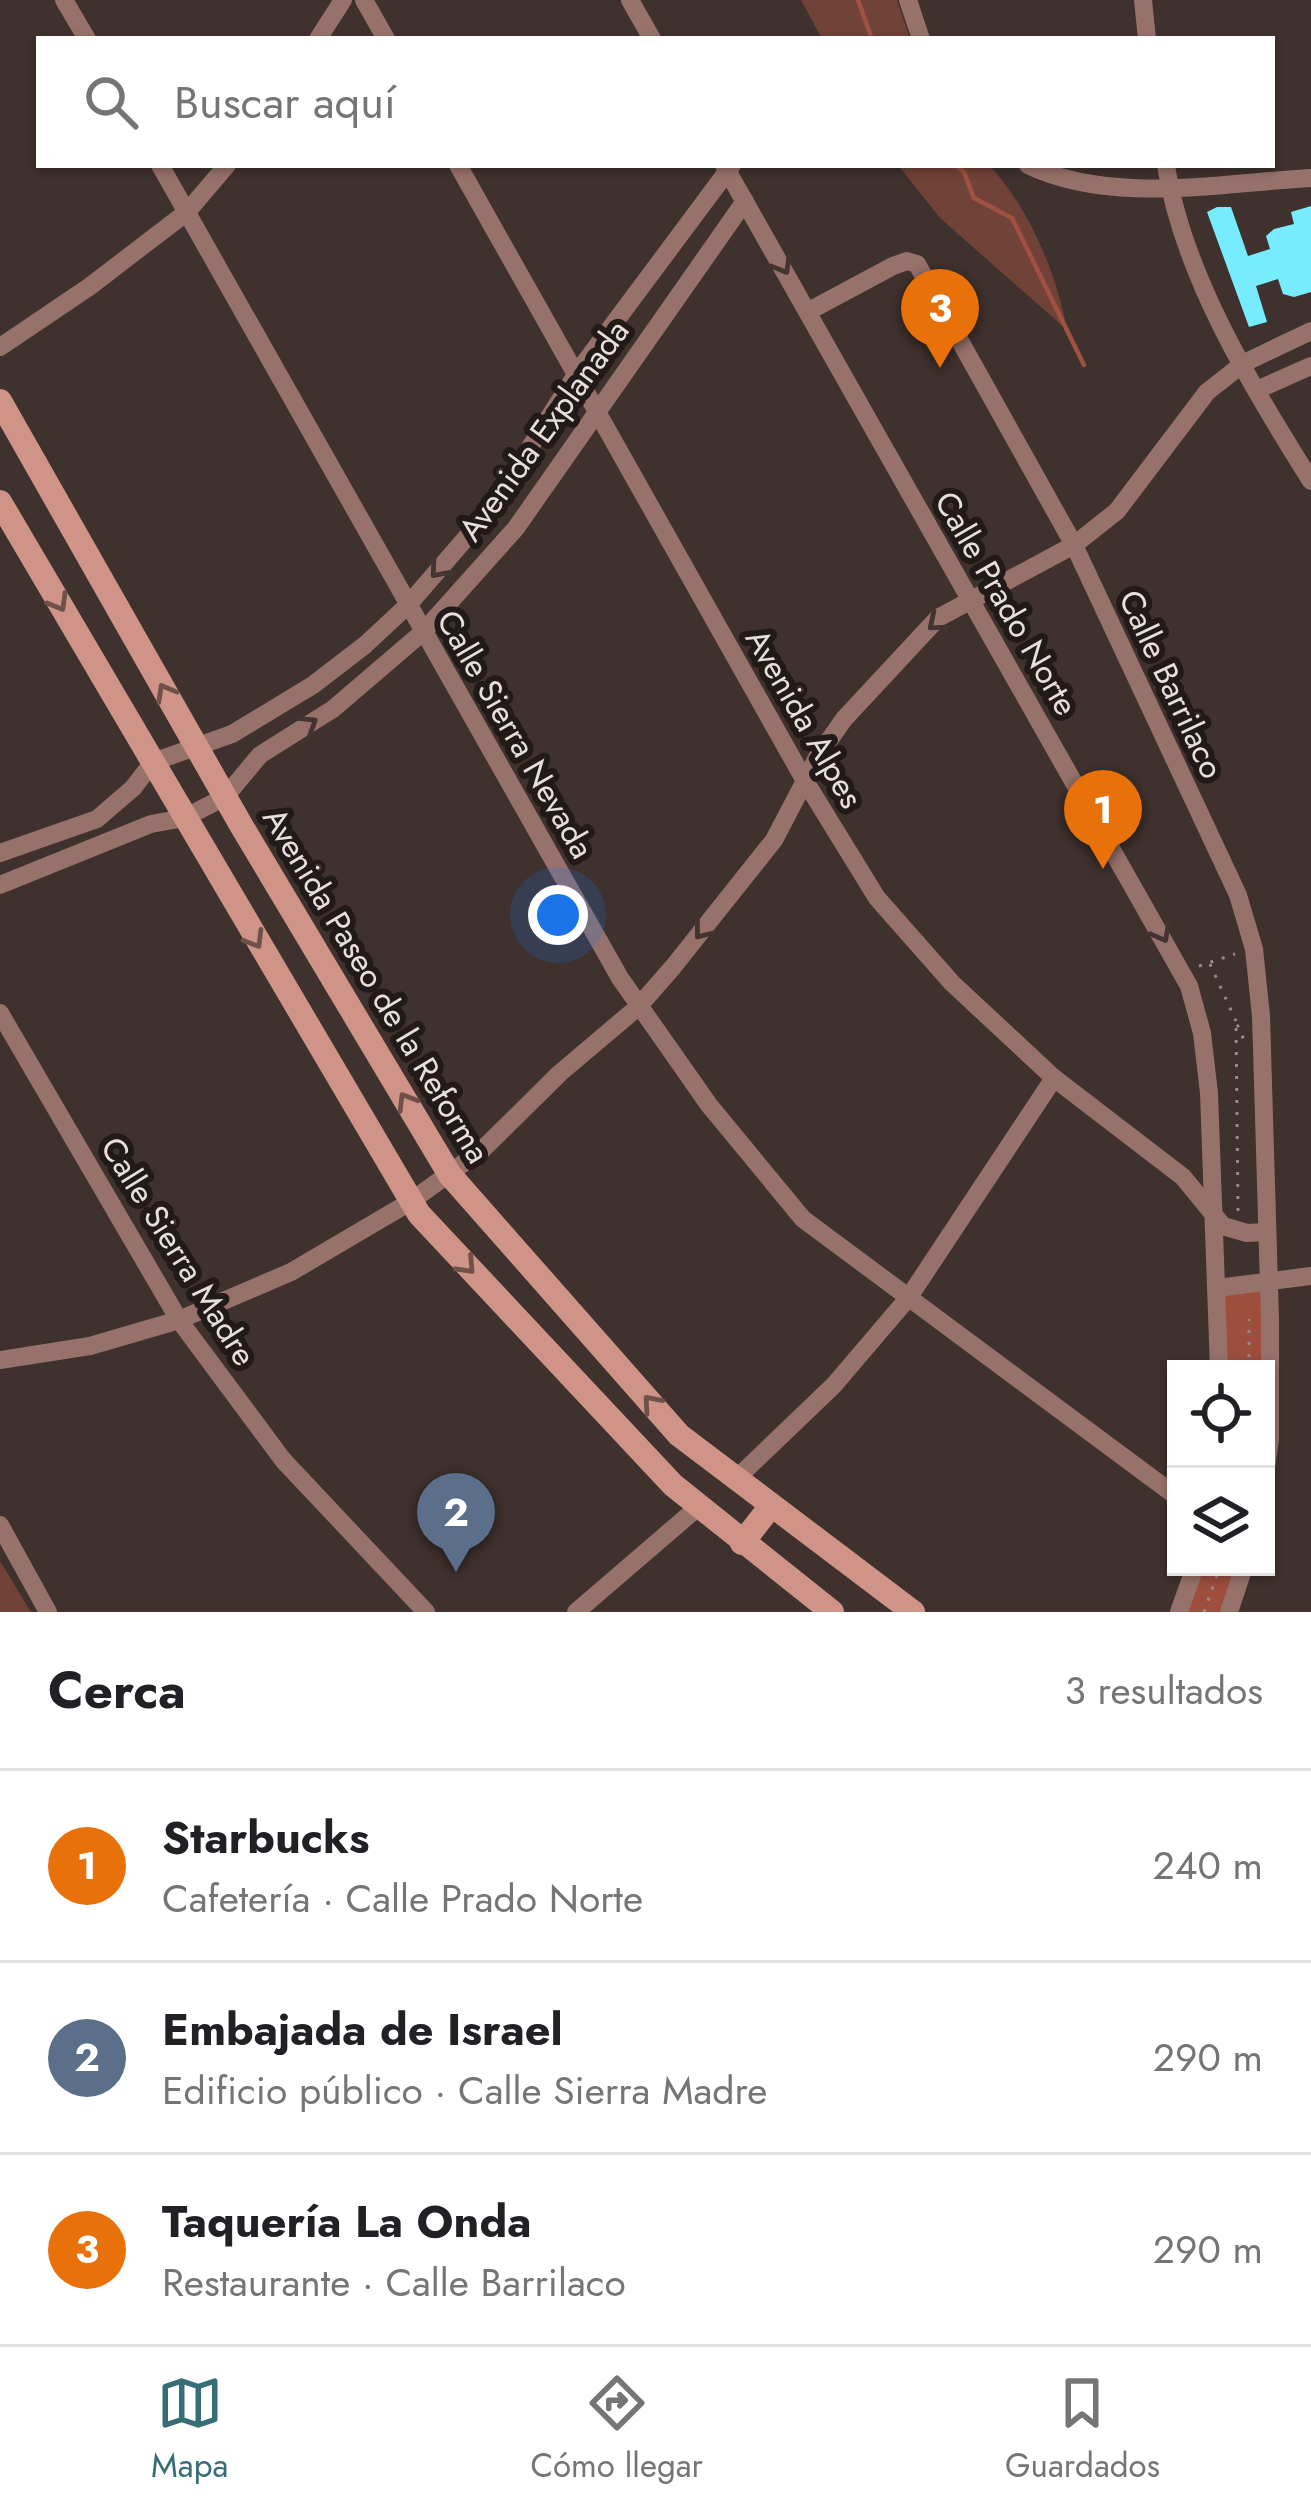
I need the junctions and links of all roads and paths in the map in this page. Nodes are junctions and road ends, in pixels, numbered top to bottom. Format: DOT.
graph roads {
  1 [pos="64,0"];
  2 [pos="343,0"];
  3 [pos="364,0"];
  4 [pos="630,0"];
  5 [pos="908,0"];
  6 [pos="1143,0"];
  7 [pos="85,36"];
  8 [pos="320,36"];
  9 [pos="384,36"];
  10 [pos="650,36"];
  11 [pos="920,36"];
  12 [pos="1147,36"];
  13 [pos="162,168"];
  14 [pos="224,168"];
  15 [pos="460,168"];
  16 [pos="727,168"];
  17 [pos="729,168"];
  18 [pos="1036,168"];
  19 [pos="1166,168"];
  20 [pos="1311,178"];
  21 [pos="1169,187"];
  22 [pos="745,201"];
  23 [pos="188,212"];
  24 [pos="808,311"];
  25 [pos="1311,331"];
  26 [pos="0,346"];
  27 [pos="1244,363"];
  28 [pos="1311,366"];
  29 [pos="577,374"];
  30 [pos="1258,390"];
  31 [pos="0,400"];
  32 [pos="597,411"];
  33 [pos="1311,481"];
  34 [pos="0,502"];
  35 [pos="1075,545"];
  36 [pos="970,599"];
  37 [pos="408,605"];
  38 [pos="423,632"];
  39 [pos="195,746"];
  40 [pos="153,762"];
  41 [pos="805,781"];
  42 [pos="225,797"];
  43 [pos="184,818"];
  44 [pos="0,853"];
  45 [pos="0,885"];
  46 [pos="1254,949"];
  47 [pos="1209,962"];
  48 [pos="1181,971"];
  49 [pos="638,1007"];
  50 [pos="0,1013"];
  51 [pos="1237,1022"];
  52 [pos="1262,1071"];
  53 [pos="1054,1078"];
  54 [pos="1238,1166"];
  55 [pos="450,1175"];
  56 [pos="1264,1177"];
  57 [pos="410,1202"];
  58 [pos="1246,1210"];
  59 [pos="1238,1211"];
  60 [pos="1221,1212"];
  61 [pos="1265,1232"];
  62 [pos="1311,1276"];
  63 [pos="1268,1284"];
  64 [pos="1216,1288"];
  65 [pos="909,1297"];
  66 [pos="179,1320"];
  67 [pos="1218,1321"];
  68 [pos="0,1360"];
  69 [pos="1219,1360"];
  70 [pos="1249,1360"];
  71 [pos="1270,1360"];
  72 [pos="704,1454"];
  73 [pos="736,1479"];
  74 [pos="673,1484"];
  75 [pos="1167,1489"];
  76 [pos="771,1506"];
  77 [pos="697,1508"];
  78 [pos="0,1525"];
  79 [pos="742,1543"];
  80 [pos="1193,1576"];
  81 [pos="1217,1576"];
  82 [pos="1241,1576"];
  83 [pos="48,1612"];
  84 [pos="426,1612"];
  85 [pos="576,1612"];
  86 [pos="832,1612"];
  87 [pos="913,1612"];
  88 [pos="1179,1612"];
  89 [pos="1204,1612"];
  90 [pos="1229,1612"];
  1 -- 7 [label="street"];
  2 -- 8 [label="street"];
  3 -- 9 [label="street"];
  4 -- 10 [label="street"];
  5 -- 11 [label="street"];
  6 -- 12 [label="street"];
  13 -- 23 [label="street, Calle Sierra Nevada"];
  14 -- 23 [label="street"];
  15 -- 29 [label="street, Avenida Alpes"];
  16 -- 29 [label="street, Avenida Explanada"];
  17 -- 22 [label="street, Calle Prado Norte"];
  18 -- 21 [label="street"];
  19 -- 21 [label="street"];
  20 -- 21 [label="street"];
  21 -- 27 [label="street"];
  22 -- 24 [label="street, Calle Prado Norte, one-way"];
  22 -- 32 [label="street, Avenida Explanada"];
  23 -- 26 [label="street"];
  23 -- 37 [label="street, Calle Sierra Nevada"];
  24 -- 35 [label="street, Calle Barrilaco"];
  24 -- 36 [label="street, Calle Prado Norte"];
  25 -- 27 [label="street"];
  27 -- 30 [label="street"];
  27 -- 35 [label="street"];
  28 -- 30 [label="street"];
  29 -- 32 [label="street, Avenida Alpes"];
  29 -- 37 [label="street, Avenida Explanada, one-way"];
  30 -- 33 [label="street"];
  39 -- 31 [label="main road, Avenida Paseo de la Reforma, one-way"];
  32 -- 38 [label="street, Avenida Explanada"];
  32 -- 41 [label="street, Avenida Alpes"];
  34 -- 40 [label="main road, one-way"];
  35 -- 36 [label="street"];
  35 -- 46 [label="street, Calle Barrilaco"];
  36 -- 41 [label="street, one-way"];
  36 -- 48 [label="street, Calle Prado Norte, one-way"];
  37 -- 38 [label="street, Calle Sierra Nevada"];
  37 -- 39 [label="street, Avenida Explanada"];
  42 -- 38 [label="street, Avenida Explanada, one-way"];
  38 -- 49 [label="street, Calle Sierra Nevada"];
  39 -- 40 [label="street, Avenida Explanada"];
  39 -- 42 [label="main road, Avenida Paseo de la Reforma"];
  40 -- 43 [label="main road"];
  40 -- 44 [label="street, Avenida Explanada"];
  41 -- 49 [label="street, one-way"];
  41 -- 53 [label="street, Avenida Alpes"];
  42 -- 43 [label="street, Avenida Explanada"];
  55 -- 42 [label="main road, Avenida Paseo de la Reforma, one-way"];
  43 -- 45 [label="street, Avenida Explanada"];
  43 -- 57 [label="main road, one-way"];
  46 -- 47 [label="path"];
  46 -- 52 [label="street, Calle Barrilaco"];
  47 -- 48 [label="path"];
  47 -- 51 [label="path"];
  48 -- 60 [label="street, Calle Prado Norte"];
  49 -- 55 [label="street"];
  49 -- 65 [label="street, Calle Sierra Nevada"];
  50 -- 66 [label="street, Calle Sierra Madre"];
  51 -- 52 [label="path"];
  51 -- 54 [label="path"];
  52 -- 56 [label="street, Calle Barrilaco"];
  53 -- 60 [label="street, Avenida Alpes"];
  53 -- 65 [label="street"];
  54 -- 56 [label="path"];
  54 -- 59 [label="path"];
  55 -- 57 [label="street"];
  72 -- 55 [label="main road, Avenida Paseo de la Reforma, one-way"];
  56 -- 61 [label="street, Calle Barrilaco"];
  57 -- 66 [label="street"];
  57 -- 74 [label="main road, one-way"];
  58 -- 59 [label="path"];
  59 -- 60 [label="path"];
  60 -- 61 [label="street"];
  60 -- 64 [label="street, Calle Prado Norte"];
  61 -- 63 [label="street, Calle Barrilaco"];
  62 -- 63 [label="street"];
  63 -- 64 [label="street"];
  63 -- 71 [label="street"];
  64 -- 67 [label="street, Calle Prado Norte"];
  65 -- 73 [label="street"];
  65 -- 75 [label="street, Calle Sierra Nevada"];
  66 -- 68 [label="street"];
  66 -- 84 [label="street, Calle Sierra Madre"];
  67 -- 69 [label="street, Calle Prado Norte"];
  67 -- 70 [label="path"];
  72 -- 73 [label="main road, Avenida Paseo de la Reforma"];
  72 -- 74 [label="main road"];
  73 -- 76 [label="main road, Avenida Paseo de la Reforma"];
  74 -- 77 [label="main road"];
  76 -- 79 [label="main road"];
  76 -- 87 [label="main road, Avenida Paseo de la Reforma"];
  77 -- 79 [label="main road"];
  77 -- 85 [label="street"];
  78 -- 83 [label="street"];
  79 -- 86 [label="main road"];
  80 -- 88 [label="street"];
  81 -- 89 [label="path"];
  82 -- 90 [label="street"];
}
